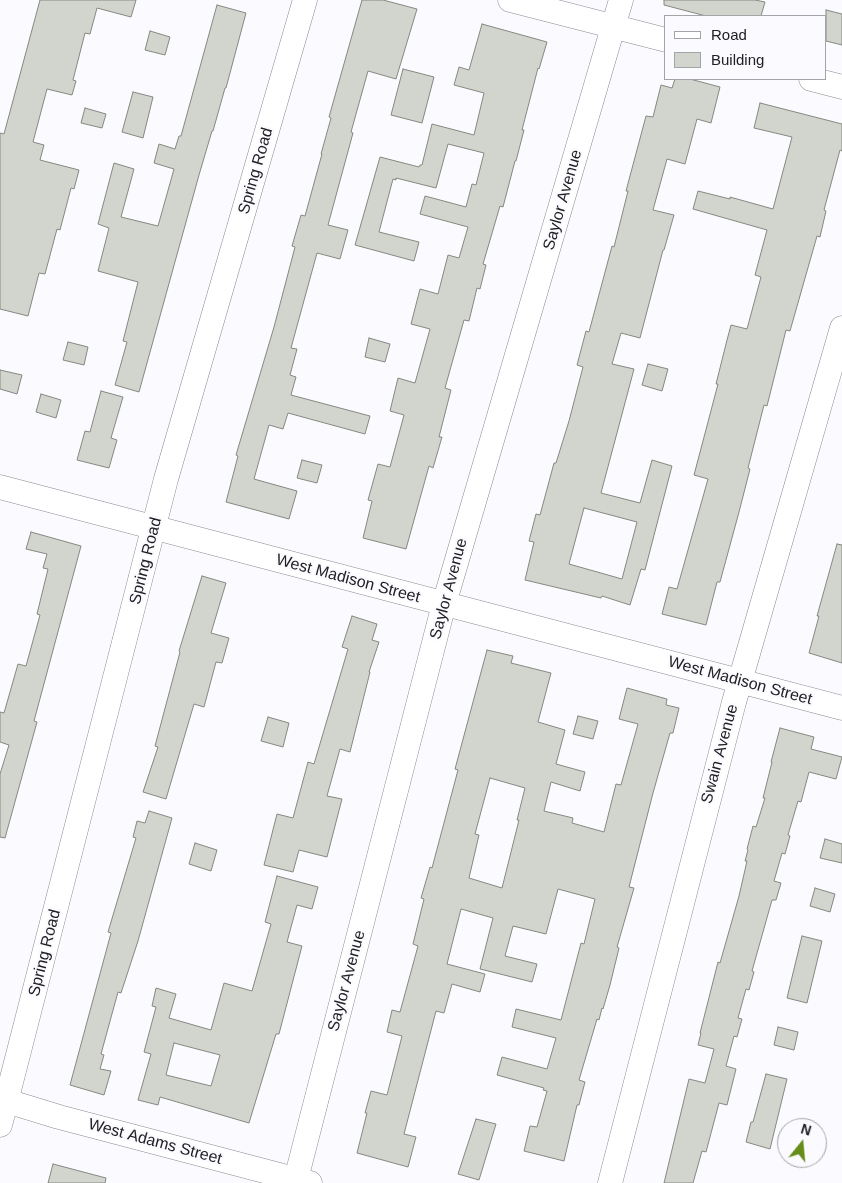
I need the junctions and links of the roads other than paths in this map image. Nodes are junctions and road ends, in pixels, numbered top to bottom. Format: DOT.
graph roads {
  1 [pos="306,0"];
  2 [pos="510,0"];
  3 [pos="621,0"];
  4 [pos="614,26"];
  5 [pos="664,39"];
  6 [pos="814,80"];
  7 [pos="842,87"];
  8 [pos="842,328"];
  9 [pos="0,487"];
  10 [pos="154,528"];
  11 [pos="444,604"];
  12 [pos="740,681"];
  13 [pos="842,708"];
  14 [pos="3,1100"];
  15 [pos="0,1125"];
  16 [pos="301,1182"];
  17 [pos="610,1183"];
  1 -- 10 [label="street, Spring Road"];
  2 -- 4 [label="street"];
  3 -- 4 [label="street, Saylor Avenue"];
  4 -- 5 [label="street"];
  4 -- 11 [label="street, Saylor Avenue"];
  6 -- 7 [label="street"];
  8 -- 12 [label="street, Swain Avenue"];
  9 -- 10 [label="street, West Madison Street"];
  10 -- 11 [label="street, West Madison Street"];
  10 -- 14 [label="street, Spring Road"];
  11 -- 12 [label="street, West Madison Street"];
  11 -- 16 [label="street, Saylor Avenue"];
  12 -- 13 [label="street, West Madison Street"];
  12 -- 17 [label="street, Swain Avenue"];
  14 -- 15 [label="street, Spring Road"];
  14 -- 16 [label="street, West Adams Street"];
}
